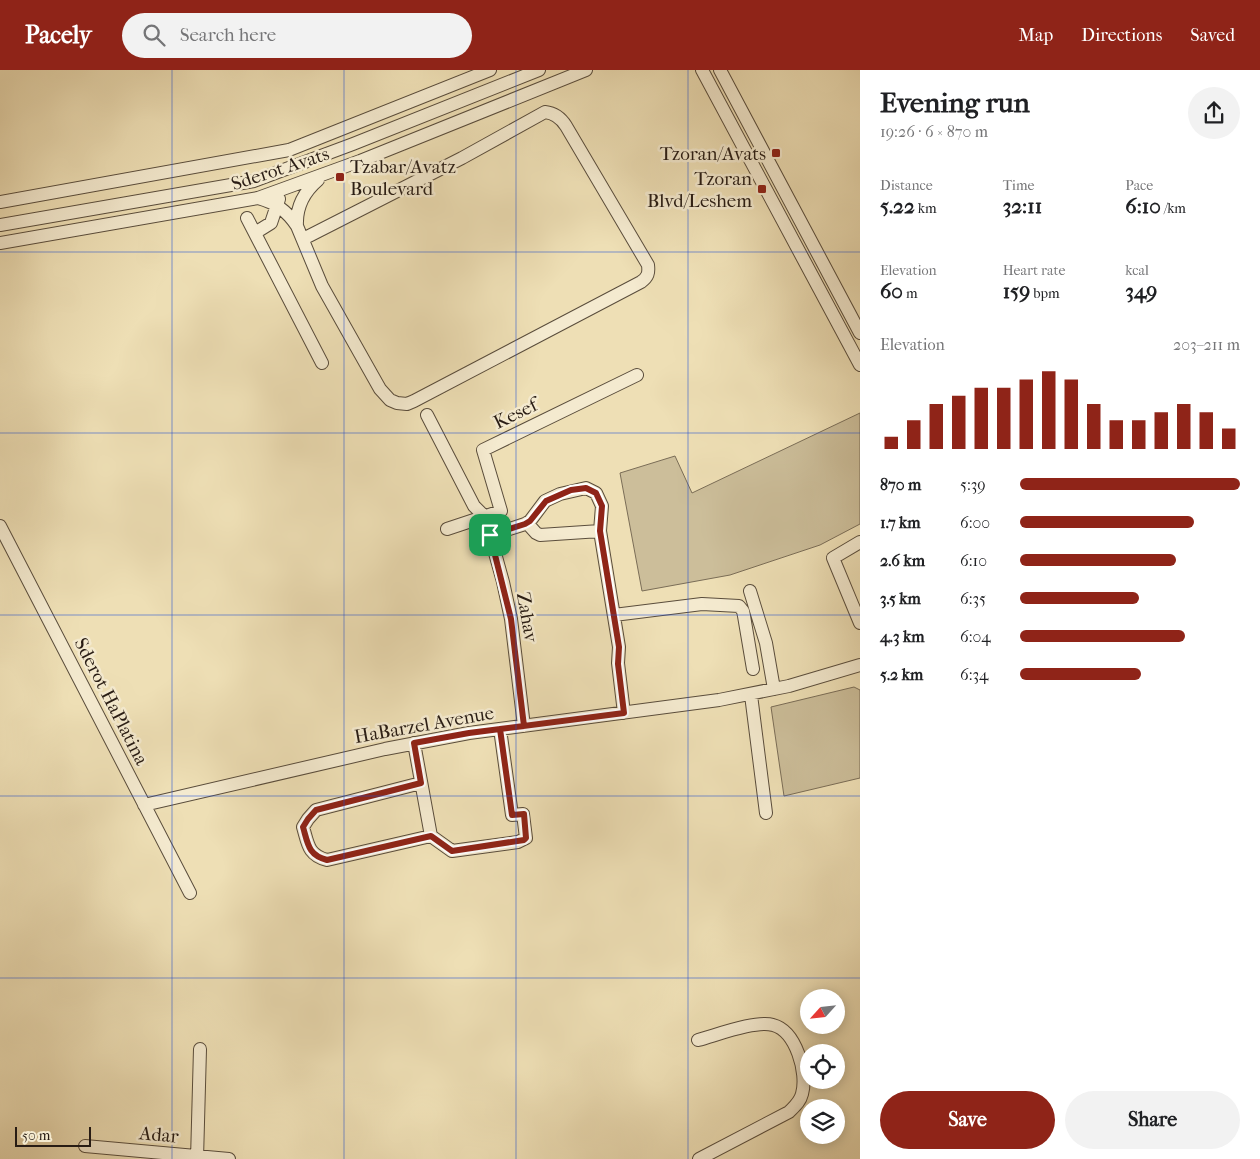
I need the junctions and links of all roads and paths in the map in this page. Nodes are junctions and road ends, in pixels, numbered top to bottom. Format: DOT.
graph roads {
  1 [pos="490,70"];
  2 [pos="539,70"];
  3 [pos="586,70"];
  4 [pos="702,70"];
  5 [pos="720,70"];
  6 [pos="323,175"];
  7 [pos="290,187"];
  8 [pos="0,202"];
  9 [pos="269,205"];
  10 [pos="247,218"];
  11 [pos="0,226"];
  12 [pos="297,226"];
  13 [pos="255,233"];
  14 [pos="303,238"];
  15 [pos="0,243"];
  16 [pos="860,333"];
  17 [pos="857,351"];
  18 [pos="322,363"];
  19 [pos="860,365"];
  20 [pos="637,375"];
  21 [pos="427,415"];
  22 [pos="485,517"];
  23 [pos="527,523"];
  24 [pos="0,526"];
  25 [pos="447,528"];
  26 [pos="600,531"];
  27 [pos="490,535"];
  28 [pos="860,542"];
  29 [pos="750,591"];
  30 [pos="614,615"];
  31 [pos="860,623"];
  32 [pos="860,665"];
  33 [pos="753,669"];
  34 [pos="774,689"];
  35 [pos="751,694"];
  36 [pos="624,713"];
  37 [pos="524,726"];
  38 [pos="500,729"];
  39 [pos="414,743"];
  40 [pos="421,783"];
  41 [pos="144,806"];
  42 [pos="766,813"];
  43 [pos="431,836"];
  44 [pos="190,893"];
  45 [pos="698,1040"];
  46 [pos="200,1049"];
  47 [pos="85,1146"];
  48 [pos="197,1158"];
  49 [pos="229,1159"];
  50 [pos="699,1159"];
  1 -- 8 [label="street"];
  2 -- 11 [label="street, Sderot Avats"];
  3 -- 6 [label="street, Sderot Avats"];
  4 -- 17 [label="street"];
  5 -- 16 [label="street"];
  6 -- 7 [label="street, Sderot Avats"];
  6 -- 12 [label="street"];
  7 -- 9 [label="street, Sderot Avats"];
  7 -- 9 [label="street"];
  9 -- 12 [label="street"];
  9 -- 13 [label="street"];
  9 -- 15 [label="street, Sderot Avats"];
  10 -- 13 [label="street"];
  12 -- 14 [label="street"];
  13 -- 18 [label="street"];
  14 -- 14 [label="street"];
  17 -- 19 [label="street"];
  20 -- 22 [label="street, Kesef"];
  21 -- 22 [label="street"];
  22 -- 25 [label="street"];
  22 -- 27 [label="street, Zahav"];
  23 -- 26 [label="street"];
  23 -- 26 [label="street"];
  23 -- 27 [label="street"];
  24 -- 41 [label="street, Sderot HaPlatina"];
  26 -- 30 [label="street"];
  27 -- 37 [label="street, Zahav"];
  28 -- 31 [label="street"];
  29 -- 34 [label="street"];
  30 -- 33 [label="street"];
  30 -- 36 [label="street"];
  32 -- 34 [label="street, HaBarzel Avenue"];
  34 -- 35 [label="street, HaBarzel Avenue"];
  35 -- 36 [label="street, HaBarzel Avenue"];
  35 -- 42 [label="street"];
  36 -- 37 [label="street, HaBarzel Avenue"];
  37 -- 38 [label="street, HaBarzel Avenue"];
  38 -- 39 [label="street, HaBarzel Avenue"];
  38 -- 43 [label="street"];
  39 -- 40 [label="street"];
  39 -- 41 [label="street, HaBarzel Avenue"];
  40 -- 43 [label="street"];
  40 -- 43 [label="street"];
  41 -- 44 [label="street, Sderot HaPlatina"];
  45 -- 50 [label="street"];
  46 -- 48 [label="street"];
  47 -- 48 [label="street, Adar"];
  48 -- 49 [label="street, Adar"];
}
